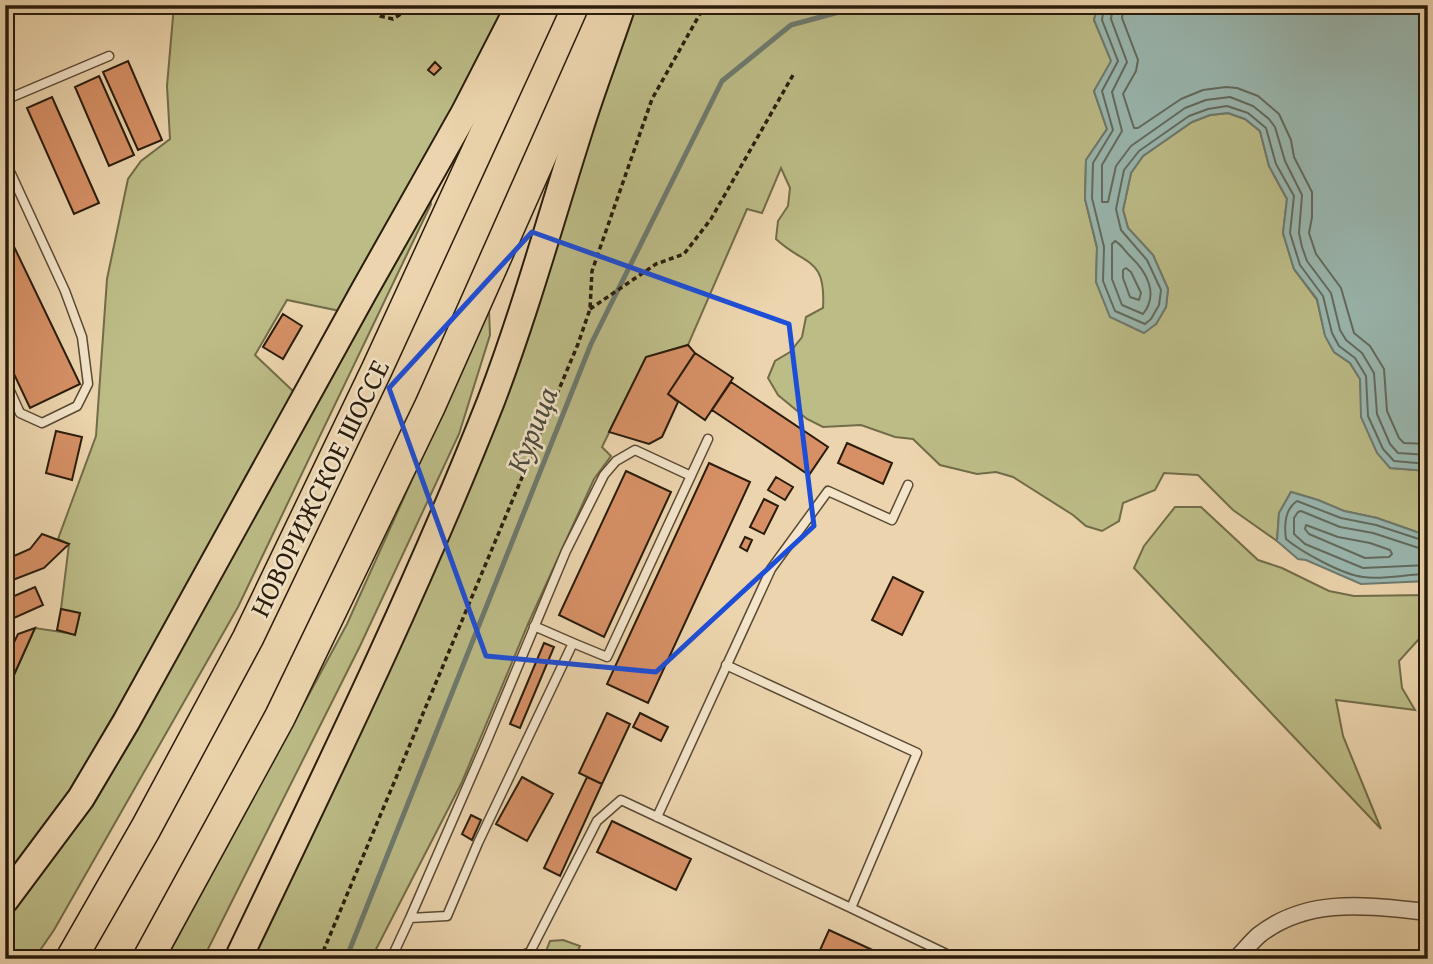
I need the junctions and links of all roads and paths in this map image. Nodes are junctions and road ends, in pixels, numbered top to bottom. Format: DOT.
graph roads {
  1 [pos="367,5"];
  2 [pos="415,5"];
  3 [pos="520,5"];
  4 [pos="544,5"];
  5 [pos="608,5"];
  6 [pos="622,5"];
  7 [pos="705,5"];
  8 [pos="109,56"];
  9 [pos="793,75"];
  10 [pos="5,100"];
  11 [pos="5,162"];
  12 [pos="8,177"];
  13 [pos="590,309"];
  14 [pos="5,380"];
  15 [pos="708,439"];
  16 [pos="691,476"];
  17 [pos="908,485"];
  18 [pos="534,626"];
  19 [pos="573,643"];
  20 [pos="726,664"];
  21 [pos="657,817"];
  22 [pos="5,900"];
  23 [pos="851,908"];
  24 [pos="1428,912"];
  25 [pos="410,918"];
  26 [pos="71,959"];
  27 [pos="148,959"];
  28 [pos="237,959"];
  29 [pos="320,959"];
  30 [pos="391,959"];
  31 [pos="513,959"];
  32 [pos="957,959"];
  33 [pos="1236,959"];
  1 -- 2 [label="path"];
  3 -- 22 [label="main road"];
  4 -- 26 [label="highway, НОВОРИЖСКОЕ ШОССЕ"];
  5 -- 27 [label="highway"];
  6 -- 28 [label="main road"];
  7 -- 13 [label="path"];
  8 -- 10 [label="lane"];
  9 -- 13 [label="path"];
  11 -- 12 [label="lane"];
  12 -- 14 [label="lane"];
  13 -- 29 [label="path"];
  15 -- 16 [label="lane"];
  16 -- 18 [label="lane"];
  16 -- 19 [label="lane"];
  17 -- 20 [label="lane"];
  18 -- 19 [label="lane"];
  18 -- 25 [label="lane"];
  19 -- 25 [label="lane"];
  20 -- 21 [label="lane"];
  20 -- 23 [label="lane"];
  21 -- 23 [label="lane"];
  21 -- 31 [label="lane"];
  23 -- 32 [label="lane"];
  24 -- 33 [label="street"];
  25 -- 30 [label="lane"];
}
